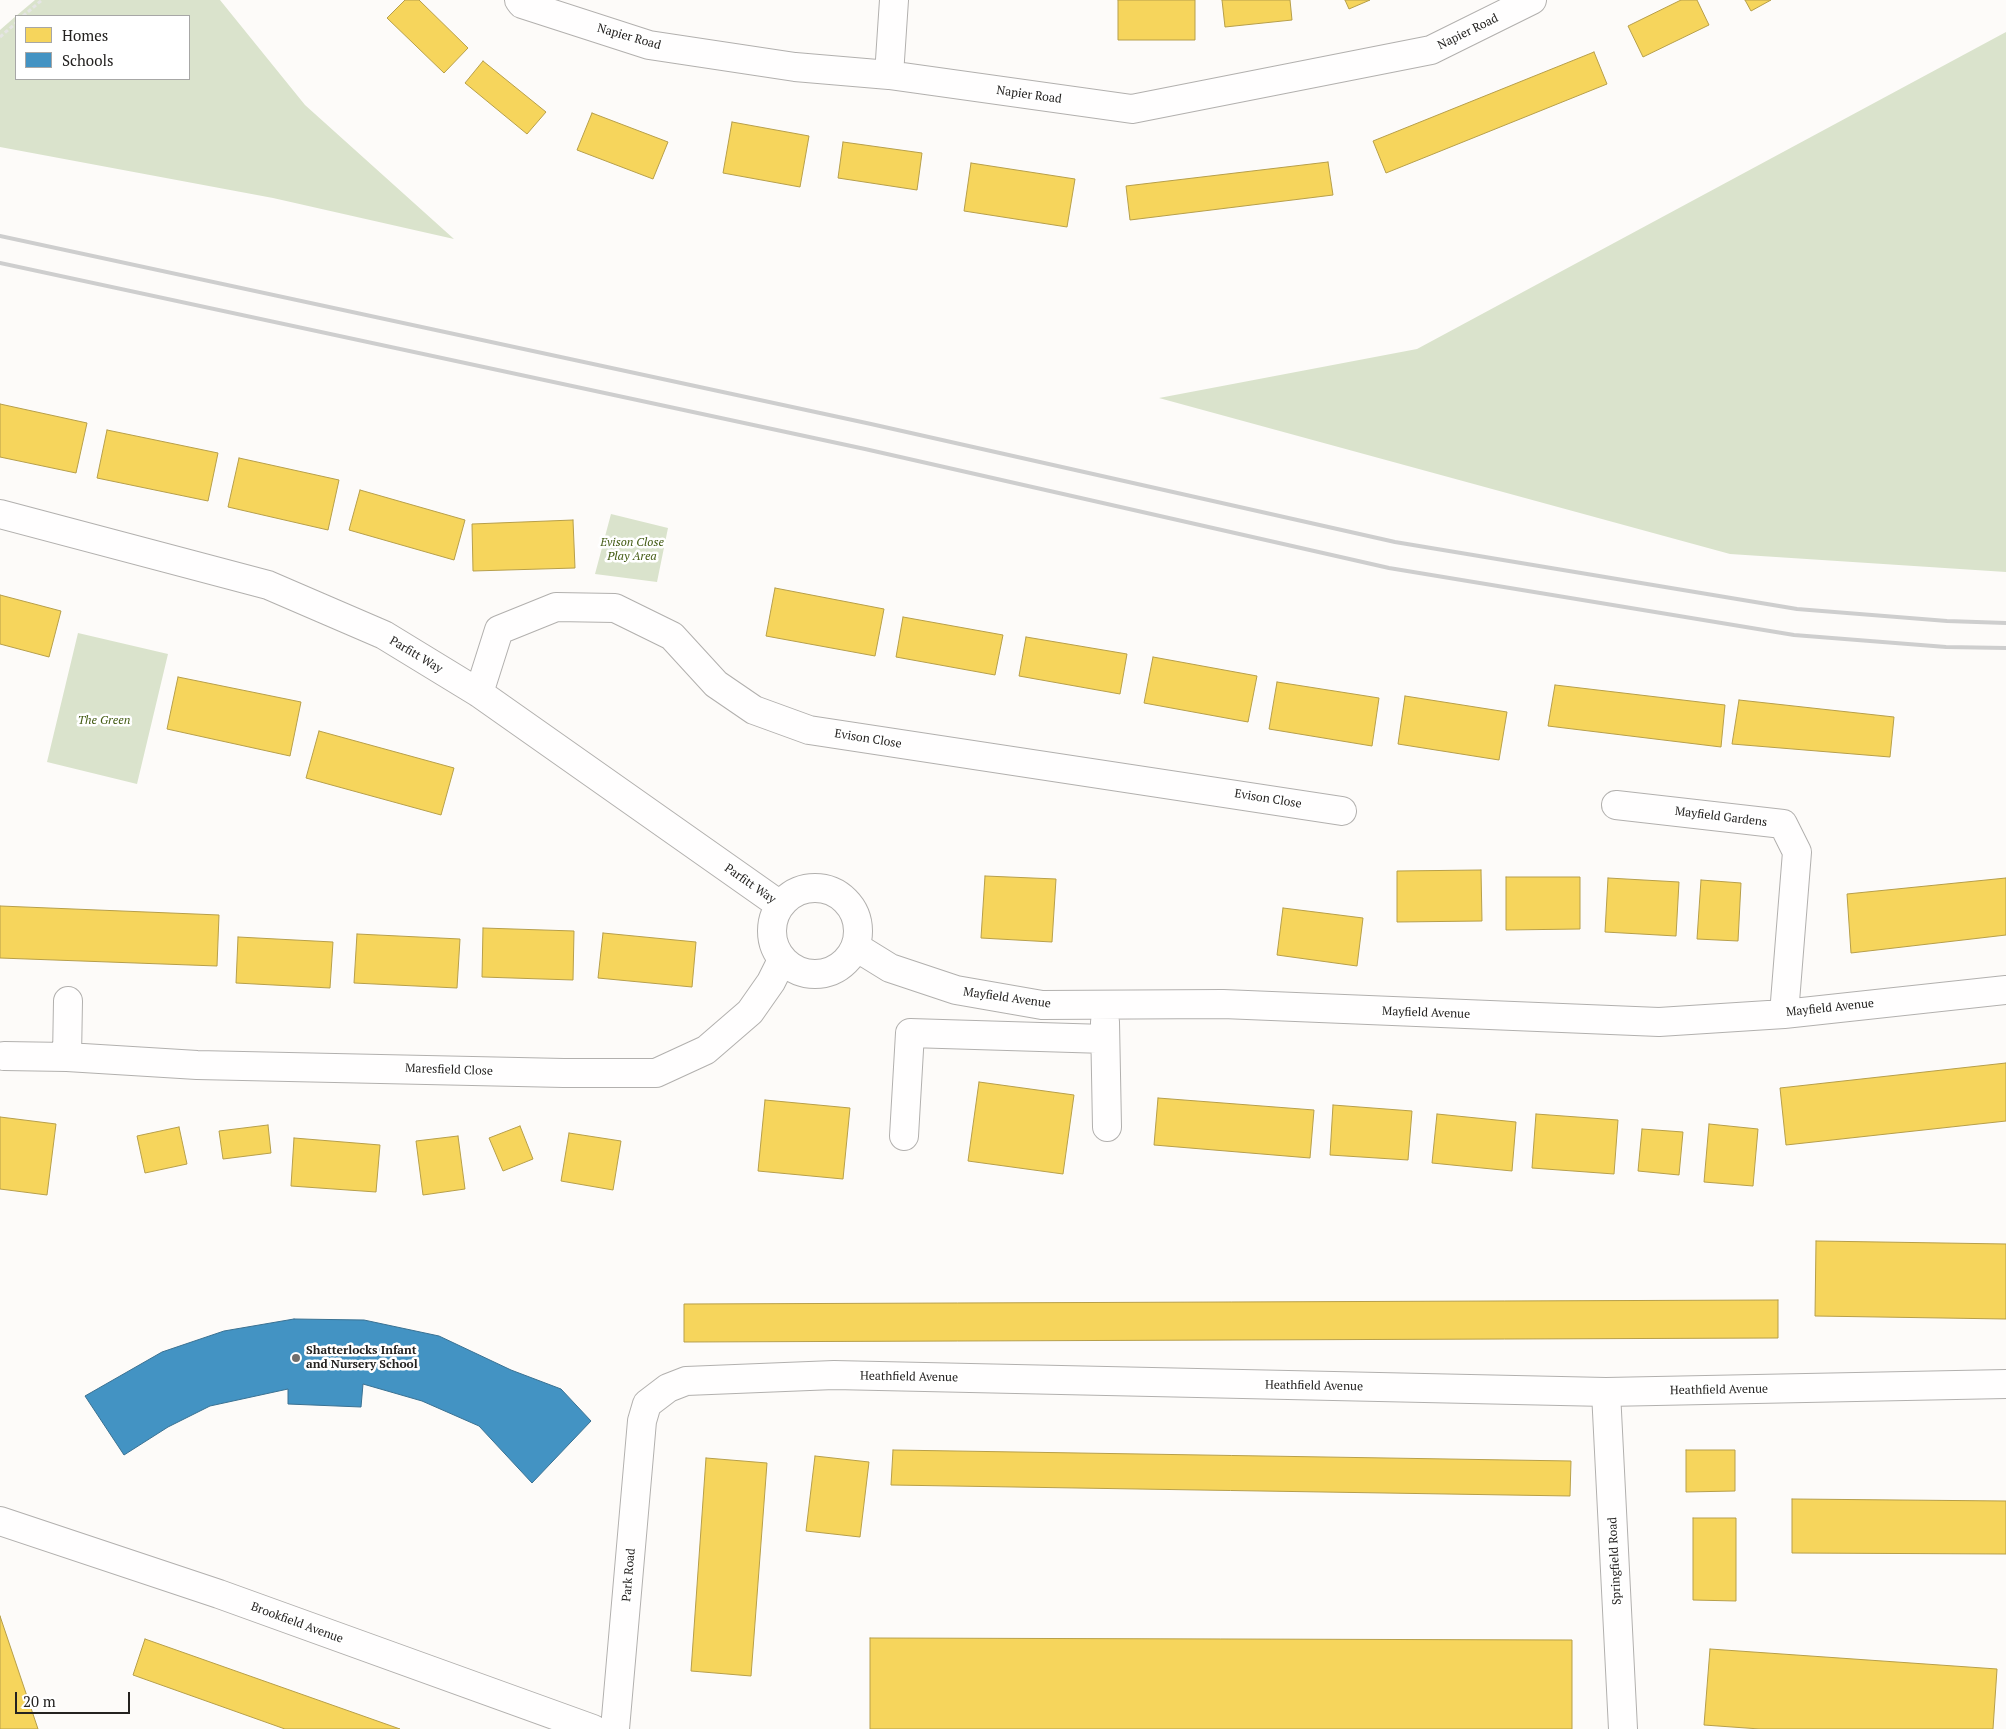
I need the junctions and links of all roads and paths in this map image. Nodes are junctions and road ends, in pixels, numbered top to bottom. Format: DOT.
graph roads {
  1 [pos="42,0"];
  2 [pos="519,0"];
  3 [pos="894,0"];
  4 [pos="1532,0"];
  5 [pos="25,15"];
  6 [pos="15,23"];
  7 [pos="0,37"];
  8 [pos="890,75"];
  9 [pos="0,514"];
  10 [pos="479,693"];
  11 [pos="1616,805"];
  12 [pos="1342,810"];
  13 [pos="780,905"];
  14 [pos="856,947"];
  15 [pos="782,960"];
  16 [pos="2006,990"];
  17 [pos="68,1001"];
  18 [pos="1105,1005"];
  19 [pos="1784,1014"];
  20 [pos="1105,1039"];
  21 [pos="4,1056"];
  22 [pos="67,1057"];
  23 [pos="1107,1127"];
  24 [pos="904,1136"];
  25 [pos="2006,1384"];
  26 [pos="1606,1392"];
  27 [pos="642,1421"];
  28 [pos="0,1521"];
  29 [pos="593,1729"];
  30 [pos="615,1729"];
  31 [pos="1623,1729"];
  1 -- 5 [label="path"];
  2 -- 8 [label="street, Napier Road"];
  3 -- 8 [label="street"];
  4 -- 8 [label="street, Napier Road"];
  6 -- 7 [label="path"];
  9 -- 10 [label="street, Parfitt Way"];
  10 -- 12 [label="street, Evison Close"];
  10 -- 13 [label="street, Parfitt Way"];
  11 -- 19 [label="street, Mayfield Gardens"];
  13 -- 14 [label="street"];
  13 -- 15 [label="street"];
  14 -- 15 [label="street"];
  14 -- 18 [label="street, Mayfield Avenue"];
  15 -- 22 [label="street, Maresfield Close"];
  16 -- 19 [label="street, Mayfield Avenue"];
  17 -- 22 [label="street"];
  18 -- 19 [label="street, Mayfield Avenue"];
  18 -- 20 [label="street"];
  20 -- 23 [label="street"];
  20 -- 24 [label="street"];
  21 -- 22 [label="street, Maresfield Close"];
  25 -- 26 [label="street, Heathfield Avenue"];
  26 -- 27 [label="street, Heathfield Avenue"];
  26 -- 31 [label="street, Springfield Road"];
  27 -- 30 [label="street, Park Road"];
  28 -- 29 [label="street, Brookfield Avenue"];
}
